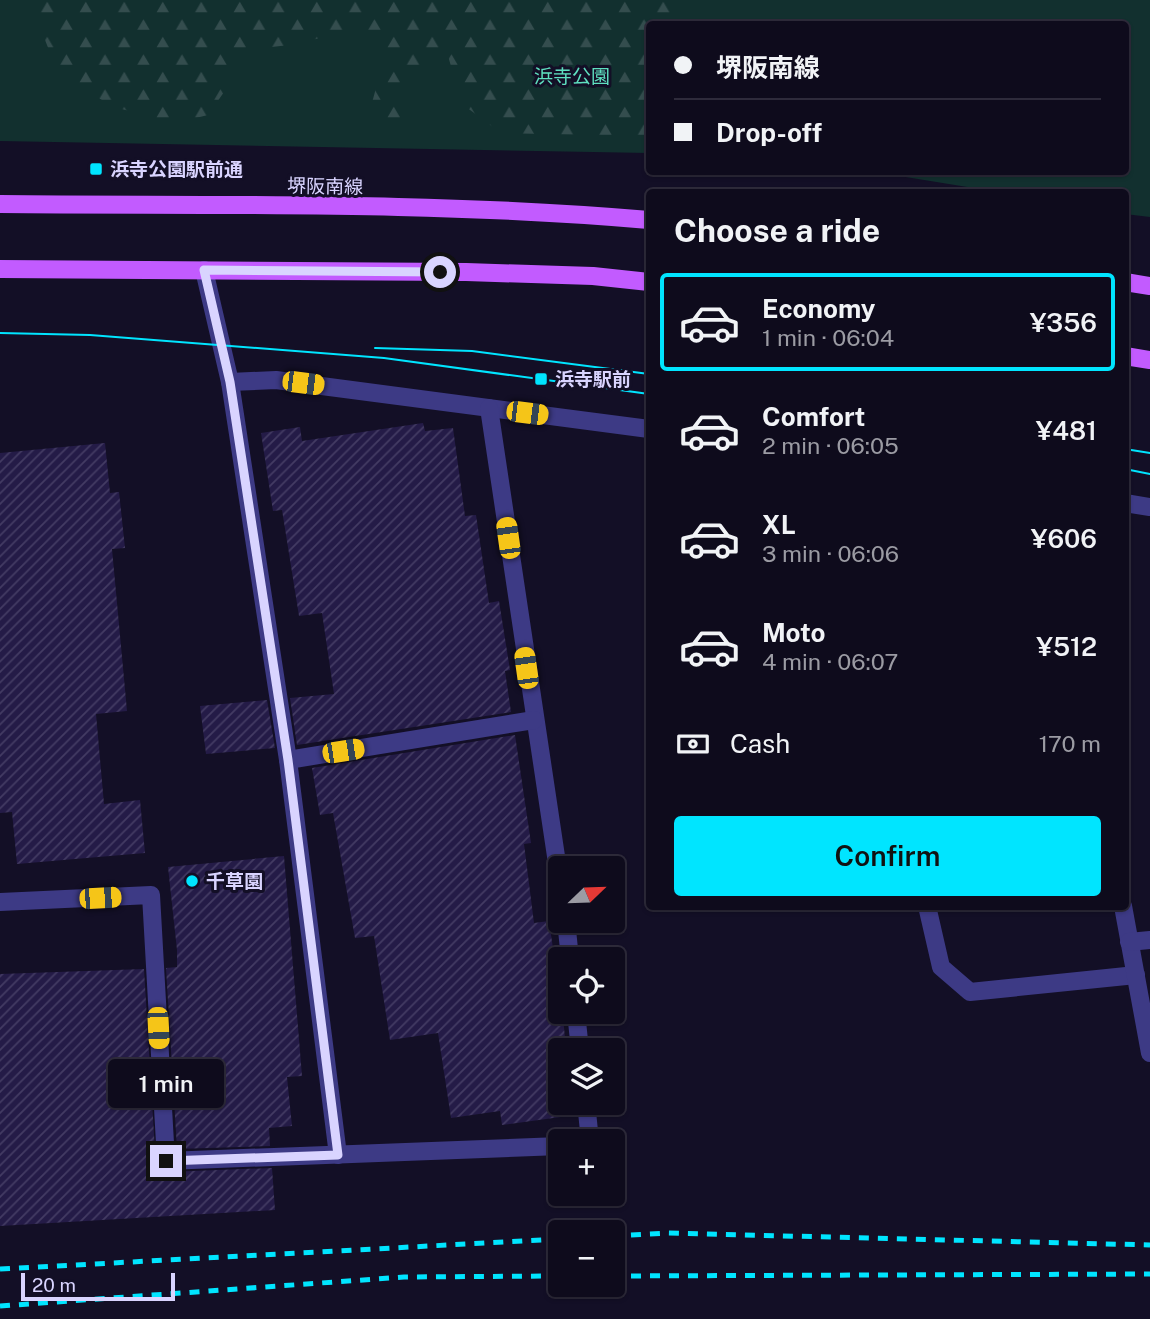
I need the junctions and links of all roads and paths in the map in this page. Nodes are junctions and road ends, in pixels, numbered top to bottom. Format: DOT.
graph roads {
  1 [pos="0,204"];
  2 [pos="646,220"];
  3 [pos="0,269"];
  4 [pos="204,270"];
  5 [pos="646,282"];
  6 [pos="1129,283"];
  7 [pos="1150,286"];
  8 [pos="1129,357"];
  9 [pos="1150,360"];
  10 [pos="230,382"];
  11 [pos="489,408"];
  12 [pos="646,429"];
  13 [pos="1129,504"];
  14 [pos="1150,508"];
  15 [pos="534,720"];
  16 [pos="288,760"];
  17 [pos="556,856"];
  18 [pos="0,902"];
  19 [pos="928,910"];
  20 [pos="1124,910"];
  21 [pos="1150,940"];
  22 [pos="1129,942"];
  23 [pos="1136,975"];
  24 [pos="1150,1053"];
  25 [pos="548,1146"];
  26 [pos="338,1155"];
  1 -- 2 [label="main road, 堺阪南線"];
  3 -- 4 [label="main road"];
  4 -- 5 [label="main road"];
  4 -- 10 [label="street"];
  6 -- 7 [label="main road"];
  8 -- 9 [label="main road"];
  10 -- 11 [label="street"];
  10 -- 16 [label="street"];
  11 -- 12 [label="street"];
  11 -- 15 [label="street"];
  13 -- 14 [label="street"];
  15 -- 16 [label="street"];
  15 -- 17 [label="street"];
  16 -- 26 [label="street"];
  18 -- 26 [label="street"];
  19 -- 23 [label="street"];
  20 -- 22 [label="street"];
  21 -- 22 [label="street"];
  22 -- 23 [label="street"];
  23 -- 24 [label="street"];
  25 -- 26 [label="street"];
}
